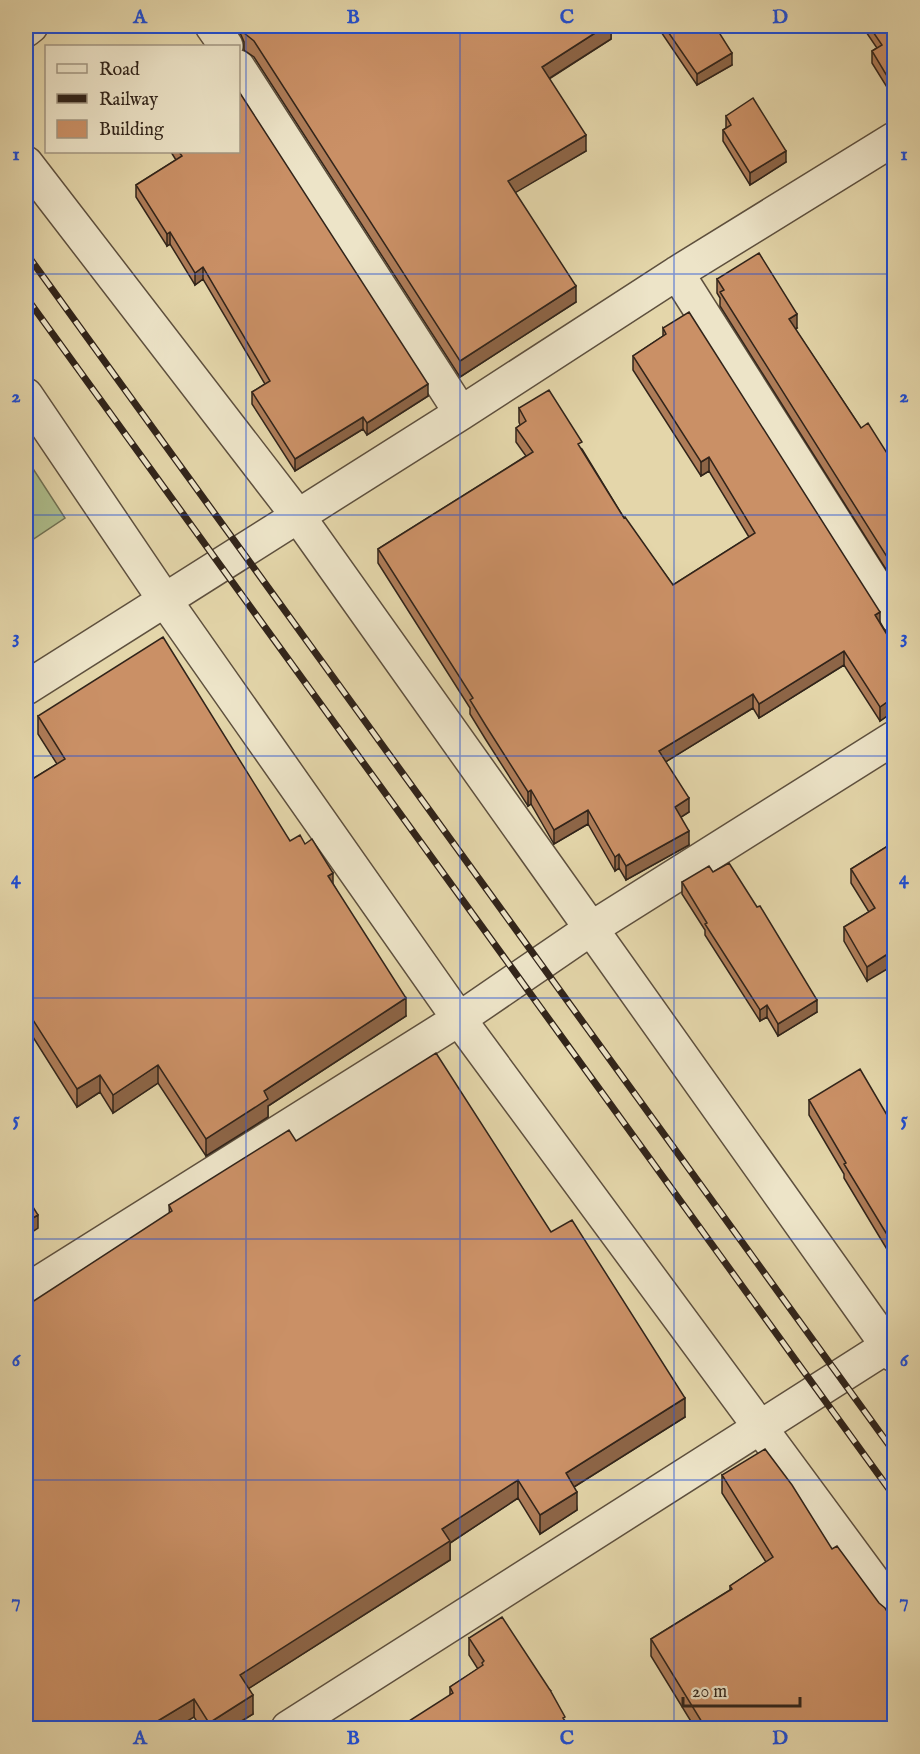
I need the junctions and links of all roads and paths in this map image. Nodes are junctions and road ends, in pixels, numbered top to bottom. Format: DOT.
graph roads {
  1 [pos="31,26"];
  2 [pos="212,26"];
  3 [pos="26,30"];
  4 [pos="225,45"];
  5 [pos="240,70"];
  6 [pos="894,139"];
  7 [pos="26,163"];
  8 [pos="677,273"];
  9 [pos="26,395"];
  10 [pos="461,413"];
  11 [pos="298,516"];
  12 [pos="164,599"];
  13 [pos="894,615"];
  14 [pos="26,688"];
  15 [pos="894,738"];
  16 [pos="592,928"];
  17 [pos="459,1019"];
  18 [pos="26,1291"];
  19 [pos="892,1348"];
  20 [pos="762,1427"];
  21 [pos="894,1609"];
  22 [pos="288,1728"];
  1 -- 3 [label="street"];
  2 -- 4 [label="street"];
  5 -- 10 [label="street"];
  6 -- 8 [label="street"];
  7 -- 11 [label="street"];
  8 -- 10 [label="street"];
  8 -- 13 [label="street"];
  9 -- 12 [label="street"];
  10 -- 11 [label="street"];
  11 -- 12 [label="street"];
  11 -- 16 [label="street"];
  12 -- 14 [label="street"];
  12 -- 17 [label="street"];
  15 -- 16 [label="street"];
  16 -- 17 [label="street"];
  16 -- 19 [label="street"];
  17 -- 18 [label="street"];
  17 -- 20 [label="street"];
  19 -- 20 [label="street"];
  20 -- 21 [label="street"];
  20 -- 22 [label="street"];
}
